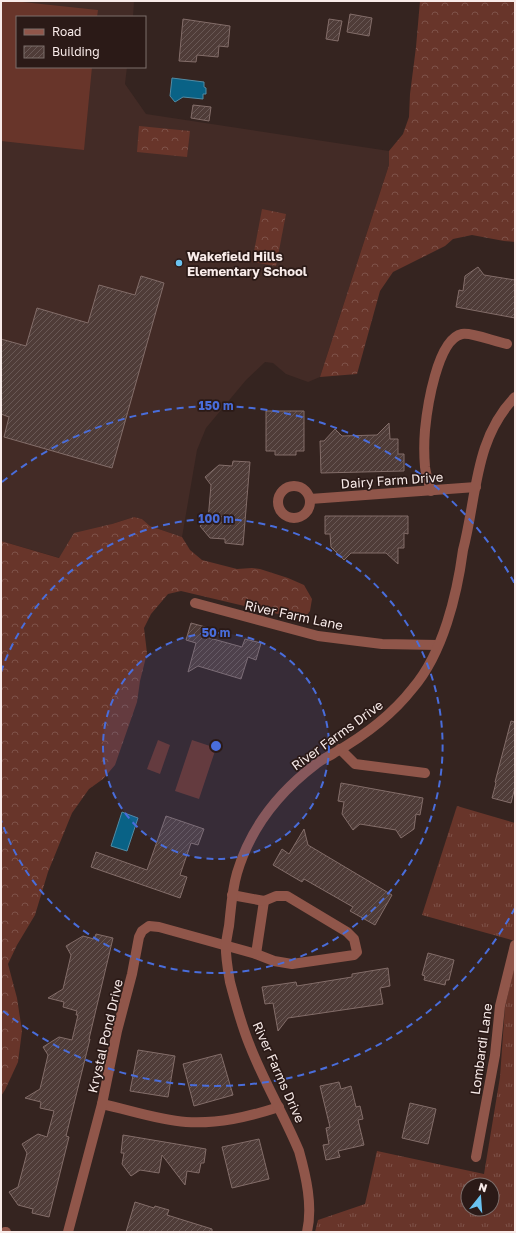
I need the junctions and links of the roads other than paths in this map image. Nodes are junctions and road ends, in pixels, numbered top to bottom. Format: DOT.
graph roads {
  1 [pos="506,344"];
  2 [pos="515,397"];
  3 [pos="476,487"];
  4 [pos="431,490"];
  5 [pos="310,499"];
  6 [pos="195,603"];
  7 [pos="438,646"];
  8 [pos="340,749"];
  9 [pos="425,773"];
  10 [pos="232,895"];
  11 [pos="264,901"];
  12 [pos="226,945"];
  13 [pos="515,945"];
  14 [pos="256,954"];
  15 [pos="102,1104"];
  16 [pos="278,1107"];
  17 [pos="476,1157"];
  18 [pos="68,1232"];
  19 [pos="307,1232"];
  1 -- 4 [label="street"];
  2 -- 3 [label="street, River Farms Drive"];
  3 -- 4 [label="street, Dairy Farm Drive"];
  3 -- 7 [label="street, River Farms Drive"];
  4 -- 5 [label="street, Dairy Farm Drive"];
  6 -- 7 [label="street, River Farm Lane"];
  7 -- 8 [label="street, River Farms Drive"];
  8 -- 9 [label="street"];
  8 -- 10 [label="street, River Farms Drive"];
  10 -- 11 [label="street"];
  10 -- 12 [label="street, River Farms Drive"];
  11 -- 14 [label="street"];
  11 -- 14 [label="street"];
  12 -- 14 [label="street"];
  12 -- 15 [label="street, Krystal Pond Drive"];
  12 -- 16 [label="street, River Farms Drive"];
  13 -- 17 [label="street, Lombardi Lane"];
  15 -- 16 [label="street"];
  15 -- 18 [label="street, Krystal Pond Drive"];
  16 -- 19 [label="street, River Farms Drive"];
}
